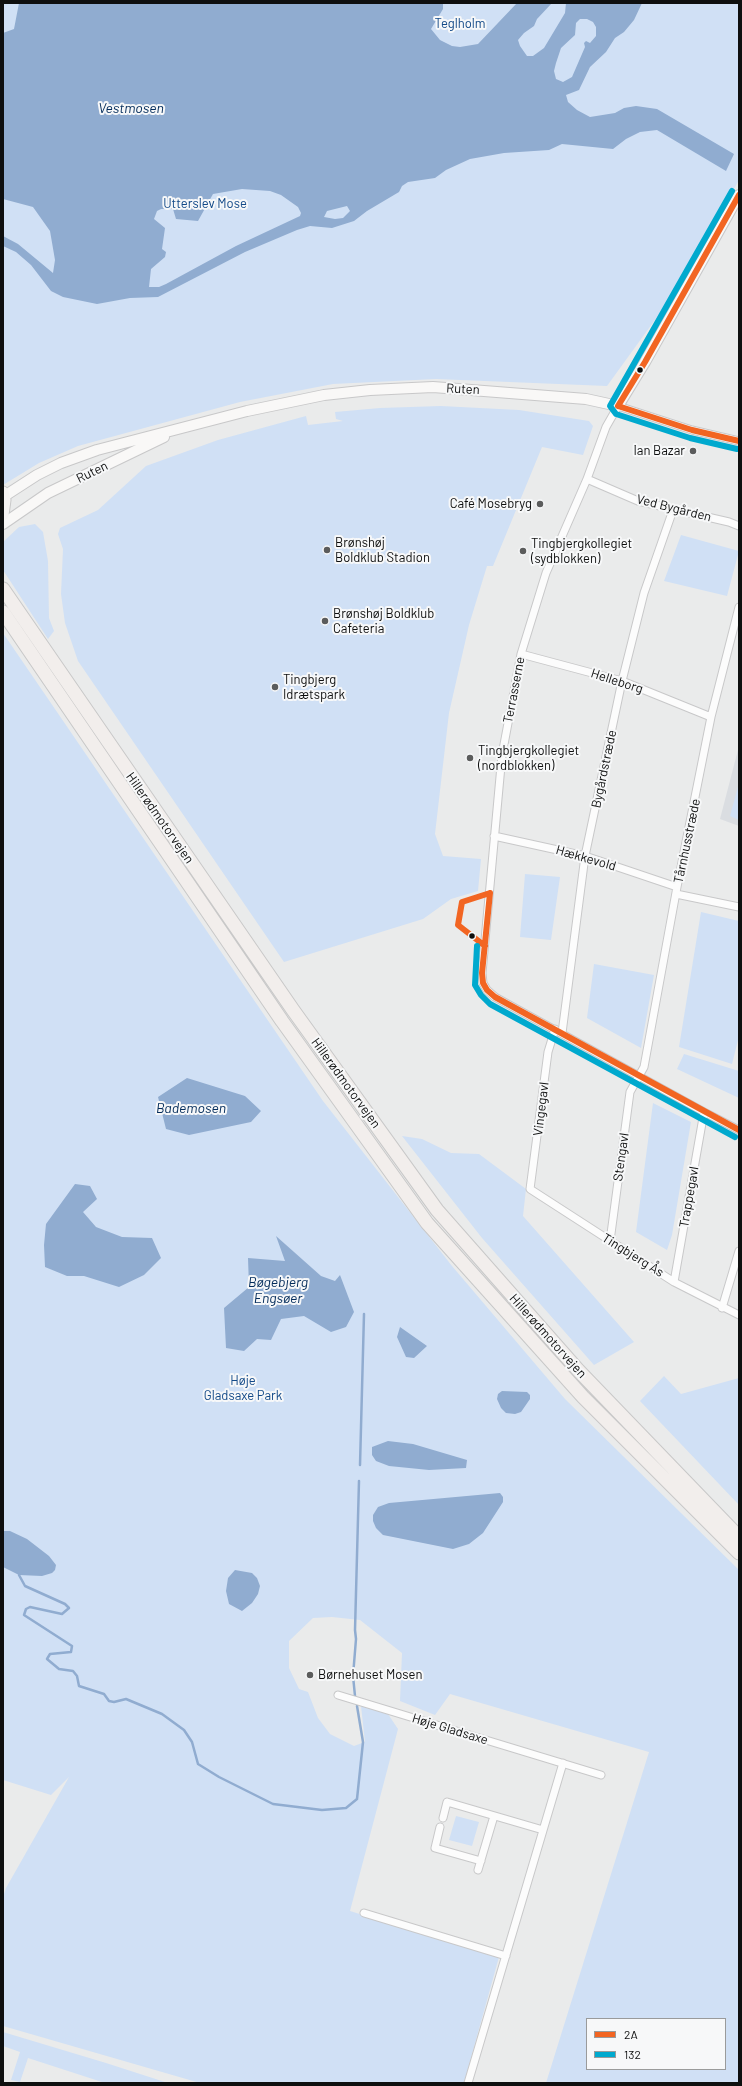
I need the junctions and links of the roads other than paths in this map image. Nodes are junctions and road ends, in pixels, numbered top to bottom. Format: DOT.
graph roads {
  1 [pos="739,195"];
  2 [pos="618,406"];
  3 [pos="184,427"];
  4 [pos="739,441"];
  5 [pos="587,479"];
  6 [pos="4,495"];
  7 [pos="673,510"];
  8 [pos="3,515"];
  9 [pos="3,524"];
  10 [pos="739,526"];
  11 [pos="3,589"];
  12 [pos="739,607"];
  13 [pos="3,612"];
  14 [pos="521,654"];
  15 [pos="622,681"];
  16 [pos="711,717"];
  17 [pos="494,836"];
  18 [pos="585,856"];
  19 [pos="677,890"];
  20 [pos="739,906"];
  21 [pos="555,1029"];
  22 [pos="562,1033"];
  23 [pos="639,1076"];
  24 [pos="704,1112"];
  25 [pos="739,1130"];
  26 [pos="530,1189"];
  27 [pos="610,1241"];
  28 [pos="739,1251"];
  29 [pos="674,1282"];
  30 [pos="722,1308"];
  31 [pos="739,1316"];
  32 [pos="739,1537"];
  33 [pos="739,1553"];
  34 [pos="338,1695"];
  35 [pos="562,1763"];
  36 [pos="601,1775"];
  37 [pos="494,1816"];
  38 [pos="443,1818"];
  39 [pos="440,1827"];
  40 [pos="543,1830"];
  41 [pos="481,1861"];
  42 [pos="478,1870"];
  43 [pos="364,1913"];
  44 [pos="506,1956"];
  45 [pos="468,2083"];
  1 -- 2 [label="street"];
  2 -- 3 [label="street, Ruten"];
  2 -- 4 [label="street, Ruten"];
  2 -- 5 [label="street, Terrasserne"];
  3 -- 6 [label="street, Ruten"];
  3 -- 9 [label="street, Ruten"];
  5 -- 7 [label="street, Ved Bygården"];
  5 -- 14 [label="street, Terrasserne"];
  6 -- 8 [label="main road"];
  7 -- 10 [label="street, Ved Bygården"];
  7 -- 15 [label="street, Bygårdstræde"];
  11 -- 32 [label="highway, Hillerødmotorvejen"];
  12 -- 16 [label="street, Tårnhusstræde"];
  13 -- 33 [label="highway, Hillerødmotorvejen"];
  14 -- 15 [label="street, Helleborg"];
  14 -- 17 [label="street, Terrasserne"];
  15 -- 16 [label="street, Helleborg"];
  15 -- 18 [label="street, Bygårdstræde"];
  16 -- 19 [label="street, Tårnhusstræde"];
  17 -- 18 [label="street, Hækkevold"];
  17 -- 21 [label="street, Terrasserne"];
  18 -- 19 [label="street, Hækkevold"];
  18 -- 22 [label="street, Bygårdstræde"];
  19 -- 20 [label="street, Hækkevold"];
  19 -- 23 [label="street, Tårnhusstræde"];
  21 -- 22 [label="street"];
  21 -- 26 [label="street, Vingegavl"];
  22 -- 23 [label="street"];
  23 -- 24 [label="street"];
  23 -- 27 [label="street, Stengavl"];
  24 -- 25 [label="street"];
  24 -- 29 [label="street, Trappegavl"];
  26 -- 27 [label="street, Tingbjerg Ås"];
  27 -- 29 [label="street, Tingbjerg Ås"];
  28 -- 30 [label="street"];
  29 -- 30 [label="street, Tingbjerg Ås"];
  30 -- 31 [label="street, Tingbjerg Ås"];
  34 -- 35 [label="street, Høje Gladsaxe"];
  35 -- 36 [label="street, Høje Gladsaxe"];
  35 -- 40 [label="street"];
  37 -- 38 [label="street"];
  37 -- 40 [label="street"];
  37 -- 41 [label="street"];
  39 -- 41 [label="street"];
  40 -- 44 [label="street"];
  41 -- 42 [label="street"];
  43 -- 44 [label="street"];
  44 -- 45 [label="street"];
}
